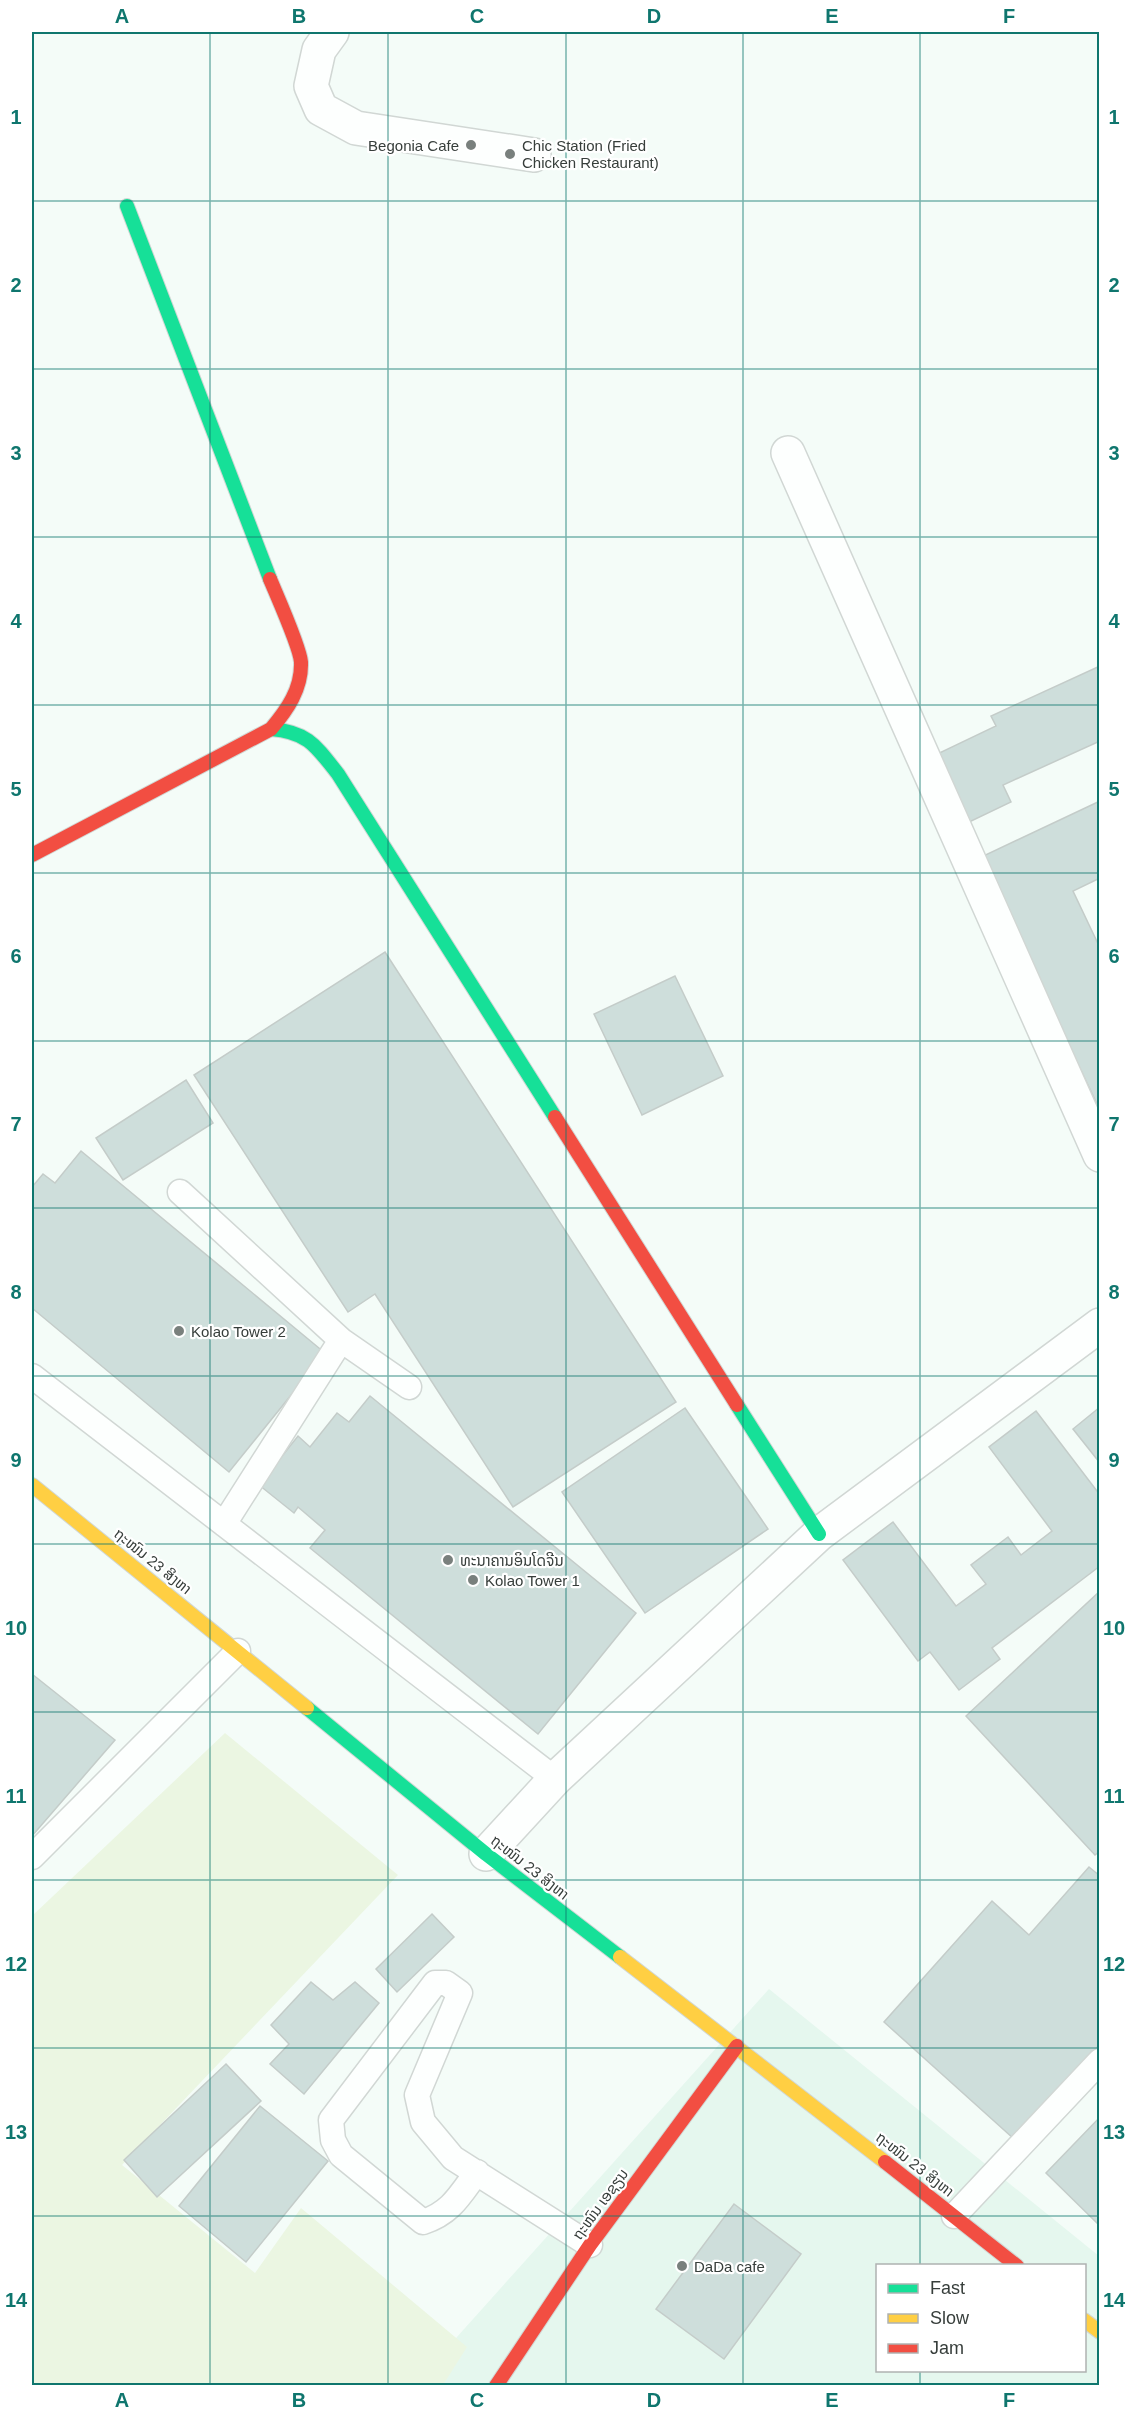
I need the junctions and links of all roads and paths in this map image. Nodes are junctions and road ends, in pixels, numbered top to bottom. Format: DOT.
graph roads {
  1 [pos="332,32"];
  2 [pos="534,155"];
  3 [pos="127,206"];
  4 [pos="788,453"];
  5 [pos="271,729"];
  6 [pos="32,855"];
  7 [pos="1100,1155"];
  8 [pos="180,1192"];
  9 [pos="1100,1325"];
  10 [pos="341,1340"];
  11 [pos="32,1376"];
  12 [pos="410,1387"];
  13 [pos="32,1485"];
  14 [pos="224,1524"];
  15 [pos="819,1534"];
  16 [pos="238,1651"];
  17 [pos="555,1779"];
  18 [pos="486,1854"];
  19 [pos="32,1857"];
  20 [pos="737,2046"];
  21 [pos="1100,2061"];
  22 [pos="477,2172"];
  23 [pos="954,2216"];
  24 [pos="590,2245"];
  25 [pos="1016,2264"];
  26 [pos="1086,2322"];
  27 [pos="1100,2332"];
  28 [pos="496,2385"];
  1 -- 2 [label="street"];
  3 -- 5 [label="street"];
  4 -- 7 [label="street"];
  5 -- 6 [label="street"];
  5 -- 15 [label="street"];
  8 -- 10 [label="lane"];
  9 -- 15 [label="street"];
  10 -- 12 [label="lane"];
  10 -- 14 [label="lane"];
  11 -- 14 [label="lane"];
  13 -- 16 [label="street, ຖະໜົນ 23 ສິງຫາ"];
  14 -- 17 [label="lane"];
  15 -- 17 [label="street"];
  16 -- 18 [label="street, ຖະໜົນ 23 ສິງຫາ"];
  16 -- 19 [label="lane"];
  17 -- 18 [label="street"];
  18 -- 20 [label="street, ຖະໜົນ 23 ສິງຫາ"];
  20 -- 23 [label="street, ຖະໜົນ 23 ສິງຫາ"];
  20 -- 24 [label="street, ຖະໜົນ ເອຊຽນ"];
  21 -- 23 [label="lane"];
  22 -- 22 [label="lane"];
  22 -- 24 [label="lane"];
  23 -- 25 [label="street, ຖະໜົນ 23 ສິງຫາ"];
  24 -- 28 [label="street, ຖະໜົນ ເອຊຽນ"];
  26 -- 27 [label="street"];
}
